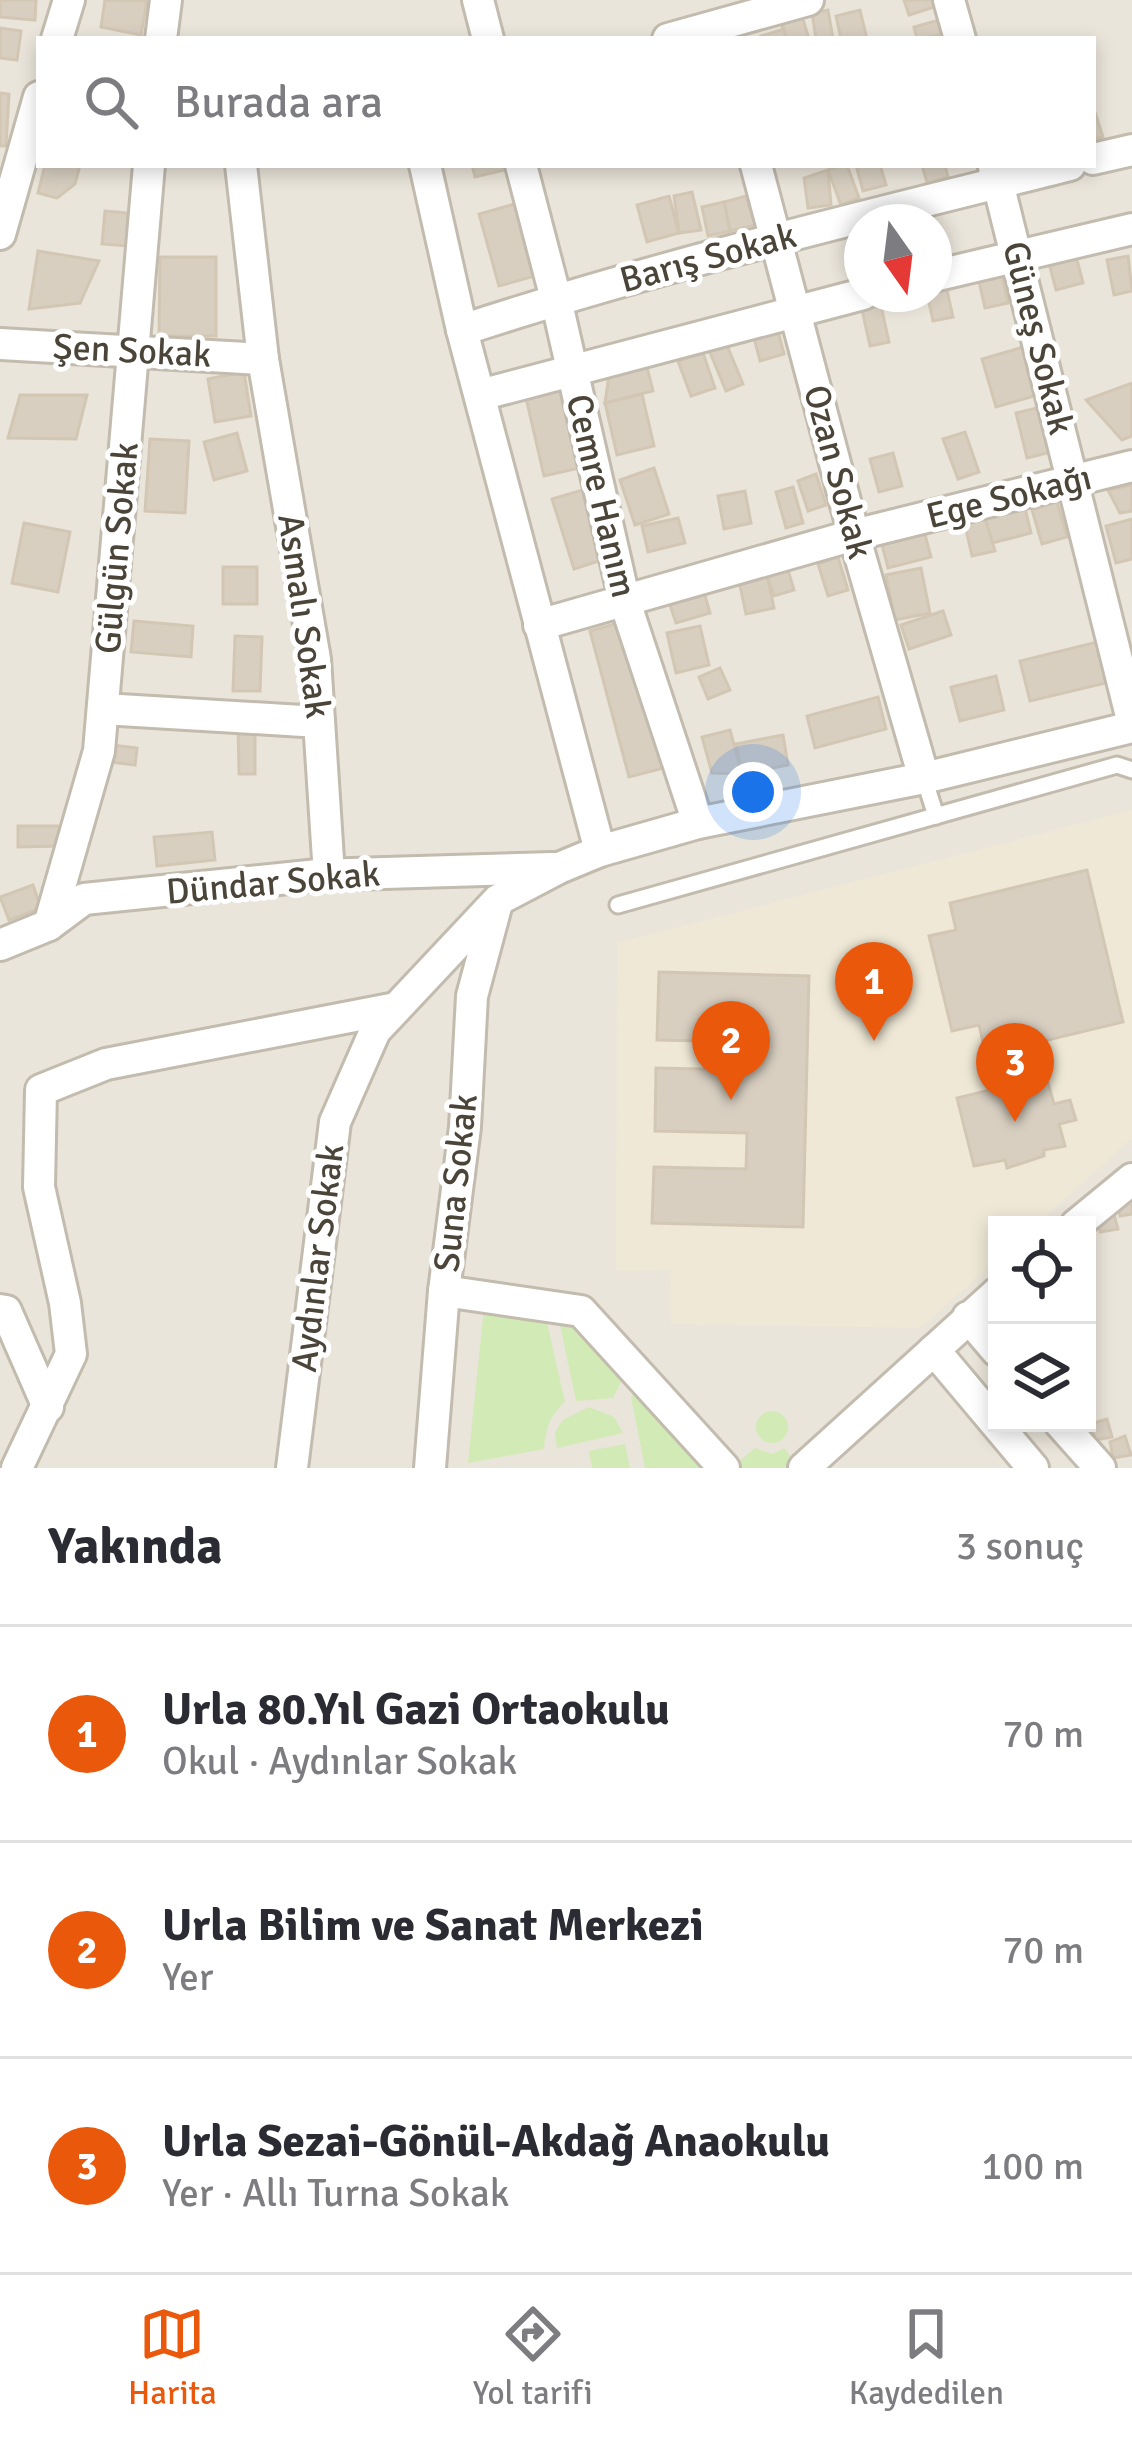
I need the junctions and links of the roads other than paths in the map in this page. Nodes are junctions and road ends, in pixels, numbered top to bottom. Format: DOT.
graph roads {
  1 [pos="69,0"];
  2 [pos="166,0"];
  3 [pos="478,0"];
  4 [pos="808,0"];
  5 [pos="949,0"];
  6 [pos="717,21"];
  7 [pos="58,36"];
  8 [pos="161,36"];
  9 [pos="487,36"];
  10 [pos="676,36"];
  11 [pos="959,36"];
  12 [pos="36,108"];
  13 [pos="1132,150"];
  14 [pos="1096,158"];
  15 [pos="149,168"];
  16 [pos="241,168"];
  17 [pos="426,168"];
  18 [pos="521,168"];
  19 [pos="757,168"];
  20 [pos="1045,168"];
  21 [pos="996,174"];
  22 [pos="1132,229"];
  23 [pos="0,234"];
  24 [pos="776,239"];
  25 [pos="1018,256"];
  26 [pos="952,272"];
  27 [pos="556,299"];
  28 [pos="844,299"];
  29 [pos="795,311"];
  30 [pos="461,330"];
  31 [pos="0,344"];
  32 [pos="134,350"];
  33 [pos="263,358"];
  34 [pos="571,368"];
  35 [pos="480,395"];
  36 [pos="1132,466"];
  37 [pos="1073,481"];
  38 [pos="854,535"];
  39 [pos="626,602"];
  40 [pos="539,625"];
  41 [pos="103,709"];
  42 [pos="319,722"];
  43 [pos="1132,724"];
  44 [pos="1132,770"];
  45 [pos="924,778"];
  46 [pos="936,816"];
  47 [pos="698,824"];
  48 [pos="600,851"];
  49 [pos="559,868"];
  50 [pos="329,875"];
  51 [pos="498,901"];
  52 [pos="618,905"];
  53 [pos="49,925"];
  54 [pos="0,945"];
  55 [pos="396,1008"];
  56 [pos="1132,1179"];
  57 [pos="1087,1216"];
  58 [pos="444,1292"];
  59 [pos="988,1300"];
  60 [pos="0,1310"];
  61 [pos="968,1317"];
  62 [pos="988,1340"];
  63 [pos="934,1350"];
  64 [pos="48,1407"];
  65 [pos="1068,1432"];
  66 [pos="17,1468"];
  67 [pos="292,1468"];
  68 [pos="430,1468"];
  69 [pos="724,1468"];
  70 [pos="804,1468"];
  71 [pos="1033,1468"];
  72 [pos="1100,1468"];
  1 -- 7 [label="street"];
  2 -- 8 [label="street"];
  3 -- 9 [label="street"];
  4 -- 6 [label="street"];
  5 -- 11 [label="street"];
  6 -- 10 [label="street"];
  12 -- 23 [label="street"];
  13 -- 14 [label="street"];
  15 -- 32 [label="street, Gülgün Sokak"];
  16 -- 33 [label="street, Asmalı Sokak"];
  17 -- 30 [label="street"];
  18 -- 27 [label="street, Cemre Hanım"];
  19 -- 24 [label="street, Ozan Sokak"];
  20 -- 21 [label="street, Barış Sokak"];
  21 -- 24 [label="street, Barış Sokak"];
  21 -- 25 [label="street, Güneş Sokak"];
  22 -- 25 [label="street"];
  24 -- 27 [label="street, Barış Sokak"];
  24 -- 29 [label="street, Ozan Sokak"];
  25 -- 26 [label="street"];
  25 -- 37 [label="street, Güneş Sokak"];
  27 -- 30 [label="street, Barış Sokak"];
  27 -- 34 [label="street, Cemre Hanım"];
  28 -- 29 [label="street, Barış Sokak"];
  29 -- 34 [label="street, Barış Sokak"];
  29 -- 38 [label="street, Ozan Sokak"];
  30 -- 35 [label="street"];
  31 -- 32 [label="street, Şen Sokak"];
  32 -- 33 [label="street, Şen Sokak"];
  32 -- 41 [label="street, Gülgün Sokak"];
  33 -- 42 [label="street, Asmalı Sokak"];
  34 -- 35 [label="street, Barış Sokak"];
  34 -- 39 [label="street, Cemre Hanım"];
  35 -- 40 [label="street"];
  36 -- 37 [label="street, Ege Sokağı"];
  37 -- 38 [label="street, Ege Sokağı"];
  37 -- 43 [label="street, Güneş Sokak"];
  38 -- 39 [label="street, Ege Sokağı"];
  38 -- 45 [label="street, Ozan Sokak"];
  39 -- 40 [label="street, Ege Sokağı"];
  39 -- 47 [label="street, Cemre Hanım"];
  40 -- 48 [label="street"];
  41 -- 42 [label="street"];
  41 -- 53 [label="street, Gülgün Sokak"];
  42 -- 50 [label="street, Asmalı Sokak"];
  43 -- 45 [label="street, Aydınlar Sokak"];
  44 -- 46 [label="lane"];
  45 -- 46 [label="lane"];
  45 -- 47 [label="street, Aydınlar Sokak"];
  46 -- 52 [label="lane"];
  47 -- 48 [label="street, Aydınlar Sokak"];
  48 -- 49 [label="street, Aydınlar Sokak"];
  49 -- 50 [label="street, Dündar Sokak"];
  49 -- 51 [label="street, Aydınlar Sokak"];
  50 -- 53 [label="street, Dündar Sokak"];
  51 -- 55 [label="street, Aydınlar Sokak"];
  51 -- 58 [label="street, Suna Sokak"];
  53 -- 54 [label="street, Dündar Sokak"];
  55 -- 64 [label="street"];
  55 -- 67 [label="street, Aydınlar Sokak"];
  56 -- 57 [label="street"];
  58 -- 68 [label="street, Suna Sokak"];
  58 -- 69 [label="street"];
  59 -- 61 [label="street"];
  60 -- 64 [label="street"];
  61 -- 62 [label="street"];
  61 -- 63 [label="street"];
  63 -- 70 [label="street"];
  63 -- 71 [label="street"];
  64 -- 66 [label="street"];
  65 -- 72 [label="street"];
}
